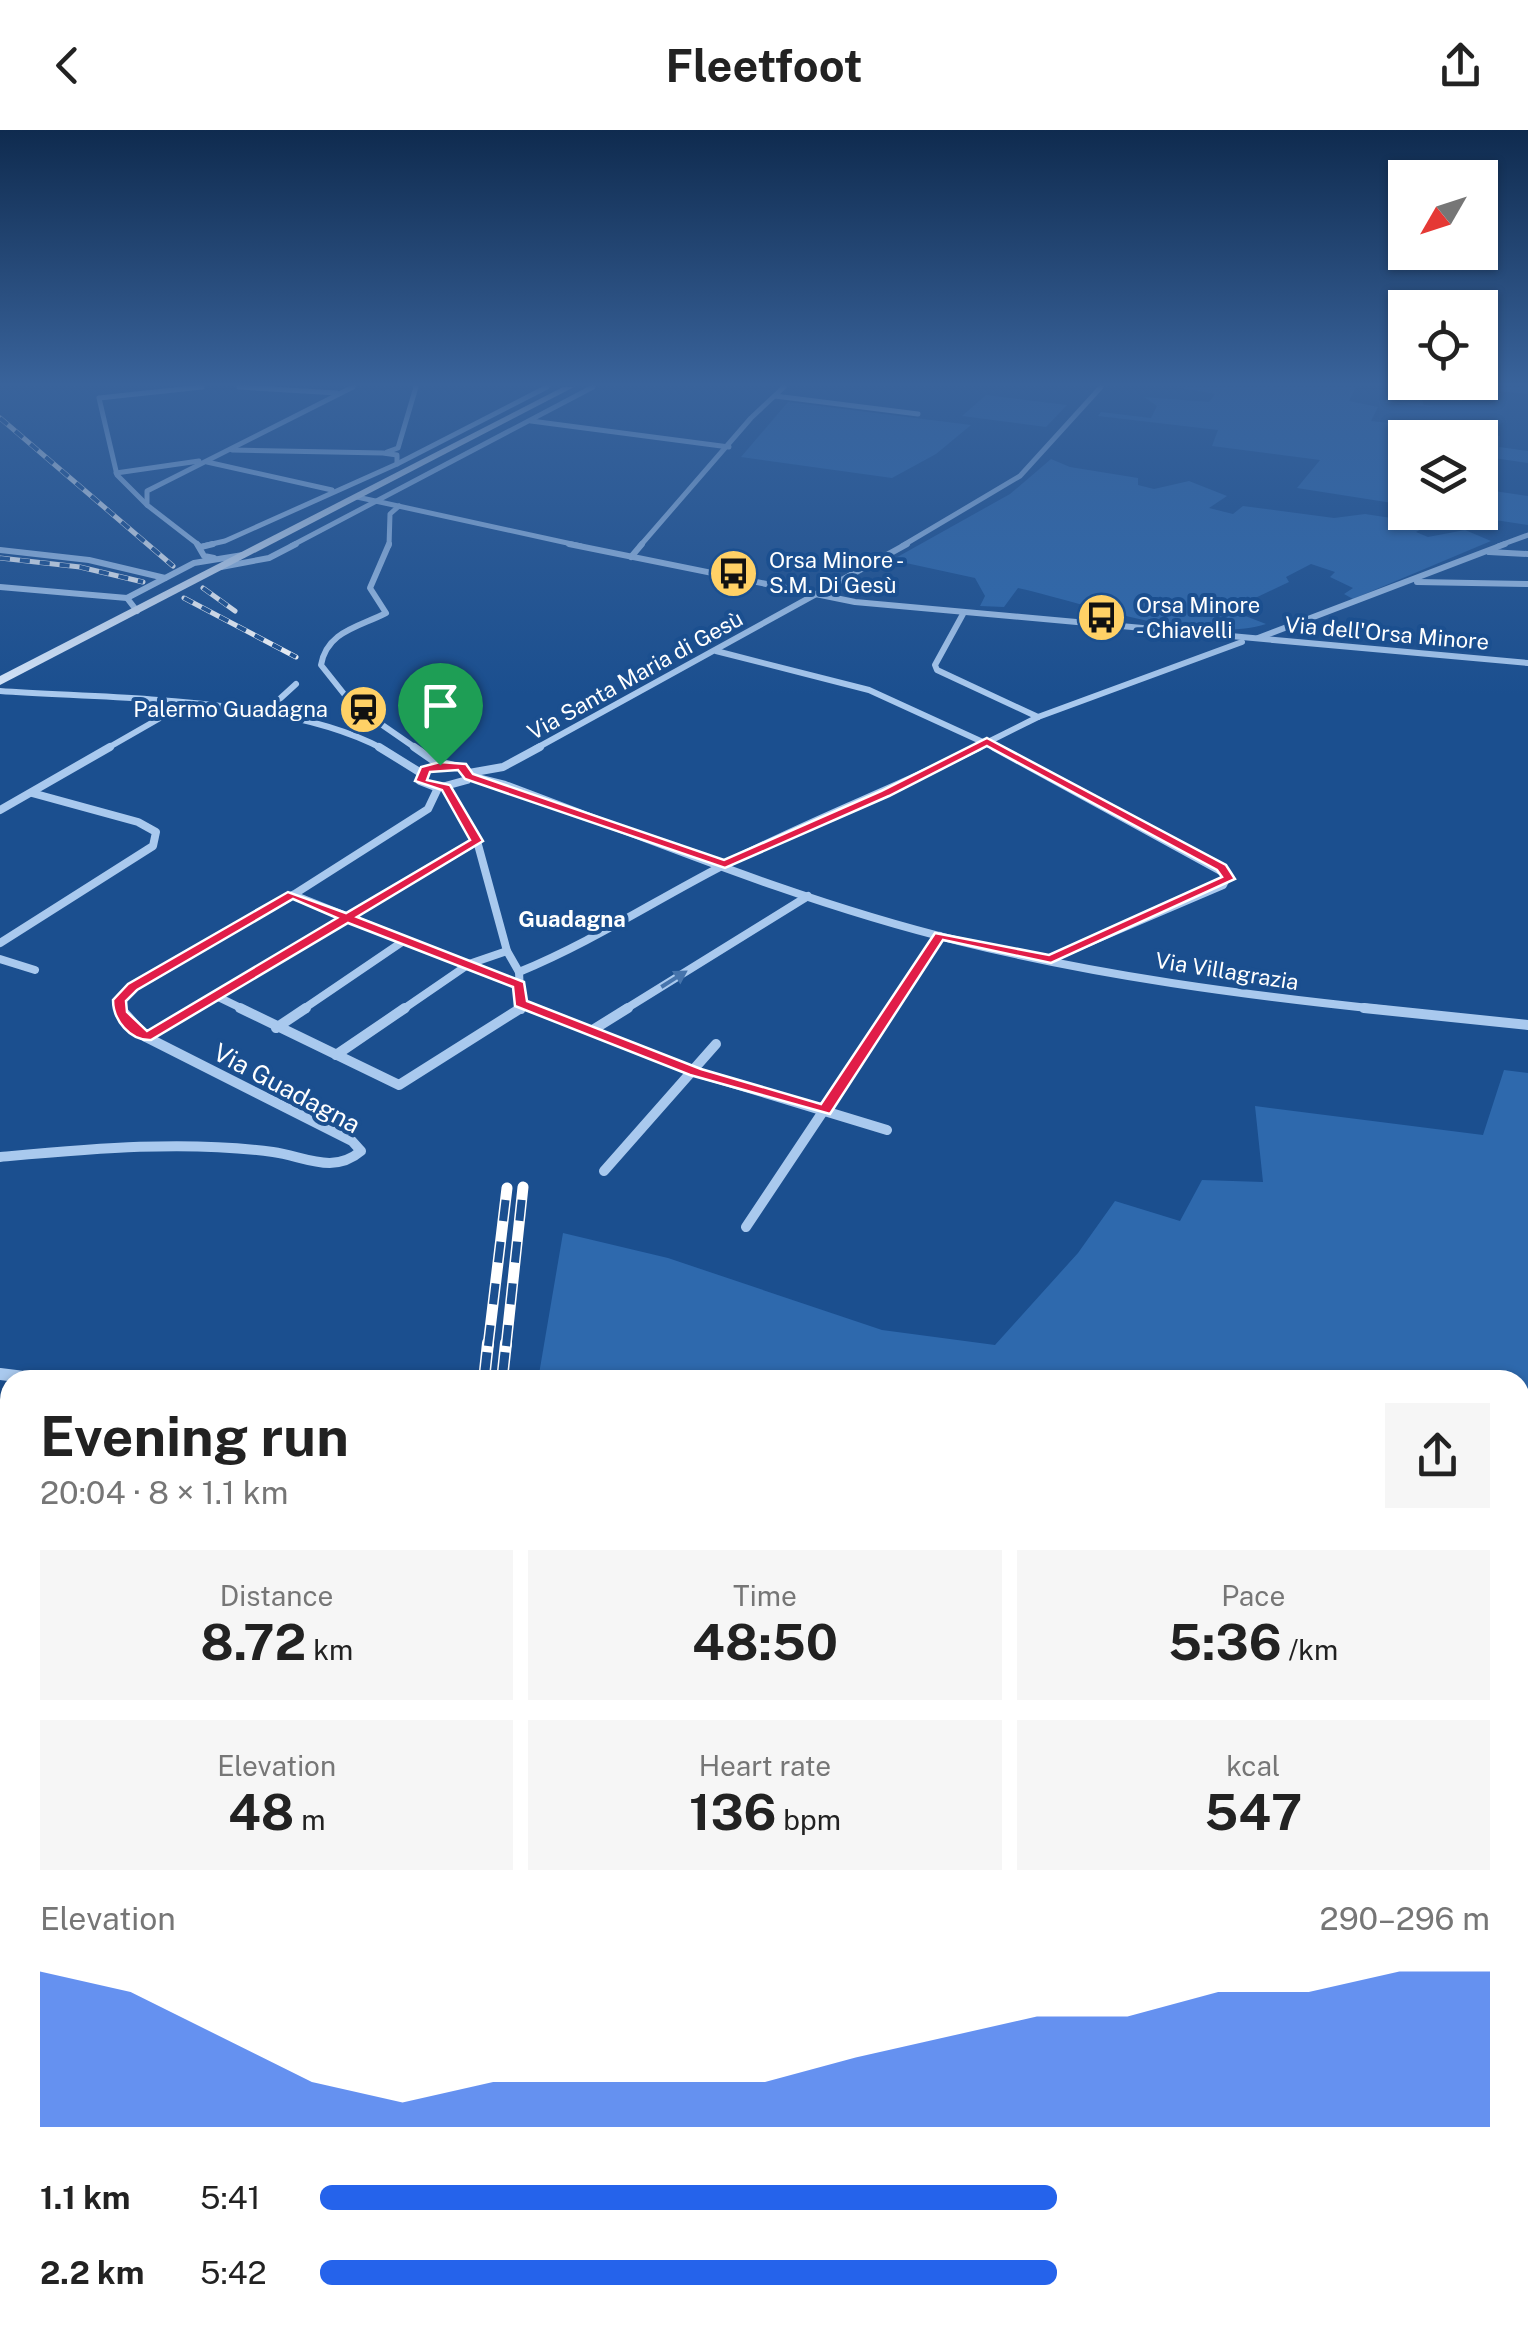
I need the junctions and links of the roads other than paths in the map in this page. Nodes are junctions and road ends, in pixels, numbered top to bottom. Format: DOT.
graph roads {
  1 [pos="132,490"];
  2 [pos="148,490"];
  3 [pos="328,490"];
  4 [pos="336,490"];
  5 [pos="371,490"];
  6 [pos="399,490"];
  7 [pos="692,490"];
  8 [pos="998,490"];
  9 [pos="333,491"];
  10 [pos="357,497"];
  11 [pos="376,502"];
  12 [pos="146,505"];
  13 [pos="399,506"];
  14 [pos="1528,535"];
  15 [pos="201,547"];
  16 [pos="0,550"];
  17 [pos="1486,552"];
  18 [pos="1528,554"];
  19 [pos="631,557"];
  20 [pos="218,563"];
  21 [pos="165,578"];
  22 [pos="1411,582"];
  23 [pos="1528,584"];
  24 [pos="0,587"];
  25 [pos="811,596"];
  26 [pos="127,598"];
  27 [pos="137,610"];
  28 [pos="964,614"];
  29 [pos="1252,640"];
  30 [pos="716,651"];
  31 [pos="41,659"];
  32 [pos="1528,663"];
  33 [pos="0,670"];
  34 [pos="0,681"];
  35 [pos="296,684"];
  36 [pos="0,691"];
  37 [pos="182,705"];
  38 [pos="261,716"];
  39 [pos="1038,717"];
  40 [pos="987,742"];
  41 [pos="440,765"];
  42 [pos="421,774"];
  43 [pos="469,775"];
  44 [pos="442,788"];
  45 [pos="32,793"];
  46 [pos="0,810"];
  47 [pos="477,841"];
  48 [pos="725,864"];
  49 [pos="292,894"];
  50 [pos="808,896"];
  51 [pos="347,918"];
  52 [pos="940,936"];
  53 [pos="405,940"];
  54 [pos="0,943"];
  55 [pos="507,952"];
  56 [pos="0,959"];
  57 [pos="1051,959"];
  58 [pos="469,964"];
  59 [pos="34,970"];
  60 [pos="519,972"];
  61 [pos="520,985"];
  62 [pos="216,996"];
  63 [pos="520,1006"];
  64 [pos="1528,1026"];
  65 [pos="276,1028"];
  66 [pos="591,1031"];
  67 [pos="146,1037"];
  68 [pos="716,1044"];
  69 [pos="336,1055"];
  70 [pos="696,1072"];
  71 [pos="825,1110"];
  72 [pos="887,1130"];
  73 [pos="0,1157"];
  74 [pos="604,1170"];
  75 [pos="746,1228"];
  1 -- 12 [label="street"];
  2 -- 12 [label="street"];
  3 -- 9 [label="street"];
  4 -- 9 [label="street"];
  5 -- 10 [label="street"];
  6 -- 11 [label="street"];
  7 -- 19 [label="street"];
  8 -- 25 [label="street, Via Santa Maria di Gesù"];
  9 -- 15 [label="street"];
  10 -- 11 [label="street, Via dell'Orsa Minore"];
  10 -- 20 [label="street"];
  11 -- 13 [label="street, Via dell'Orsa Minore"];
  11 -- 20 [label="street"];
  12 -- 15 [label="street"];
  13 -- 19 [label="street, Via dell'Orsa Minore"];
  13 -- 41 [label="street, Via Villagrazia"];
  14 -- 17 [label="street"];
  15 -- 20 [label="street"];
  16 -- 21 [label="street"];
  17 -- 18 [label="street"];
  17 -- 22 [label="street"];
  19 -- 25 [label="street, Via dell'Orsa Minore"];
  20 -- 21 [label="street"];
  20 -- 27 [label="street"];
  21 -- 26 [label="street"];
  22 -- 23 [label="street"];
  22 -- 29 [label="street"];
  24 -- 26 [label="street"];
  25 -- 28 [label="street, Via dell'Orsa Minore"];
  25 -- 30 [label="street, Via Santa Maria di Gesù"];
  26 -- 27 [label="street"];
  27 -- 31 [label="street"];
  28 -- 29 [label="street, Via dell'Orsa Minore"];
  28 -- 39 [label="street"];
  29 -- 32 [label="street, Via dell'Orsa Minore"];
  29 -- 39 [label="street"];
  30 -- 40 [label="street"];
  30 -- 43 [label="street, Via Santa Maria di Gesù"];
  31 -- 33 [label="street"];
  31 -- 34 [label="street"];
  35 -- 38 [label="street"];
  36 -- 37 [label="street"];
  37 -- 38 [label="street"];
  37 -- 45 [label="street"];
  38 -- 42 [label="street"];
  39 -- 40 [label="street"];
  40 -- 48 [label="street"];
  40 -- 57 [label="street"];
  41 -- 42 [label="street"];
  41 -- 43 [label="street, Via Villagrazia"];
  42 -- 44 [label="street"];
  43 -- 44 [label="street, Via Santa Maria di Gesù"];
  43 -- 48 [label="street, Via Villagrazia"];
  44 -- 47 [label="street"];
  44 -- 49 [label="street"];
  45 -- 46 [label="street"];
  45 -- 54 [label="street"];
  47 -- 51 [label="street"];
  47 -- 55 [label="street"];
  48 -- 50 [label="street, Via Villagrazia"];
  48 -- 60 [label="street"];
  49 -- 51 [label="street"];
  49 -- 67 [label="street"];
  50 -- 52 [label="street, Via Villagrazia"];
  66 -- 50 [label="street, one-way"];
  51 -- 53 [label="street"];
  51 -- 62 [label="street"];
  52 -- 57 [label="street, Via Villagrazia"];
  52 -- 71 [label="street"];
  53 -- 58 [label="street"];
  53 -- 65 [label="street"];
  55 -- 58 [label="street"];
  55 -- 60 [label="street"];
  56 -- 59 [label="street"];
  57 -- 64 [label="street, Via Villagrazia"];
  58 -- 61 [label="street"];
  58 -- 69 [label="street"];
  60 -- 61 [label="street"];
  61 -- 63 [label="street"];
  62 -- 65 [label="street"];
  62 -- 67 [label="street"];
  63 -- 66 [label="street"];
  63 -- 69 [label="street"];
  65 -- 69 [label="street"];
  66 -- 70 [label="street"];
  67 -- 73 [label="street, Via Guadagna"];
  68 -- 70 [label="street"];
  70 -- 71 [label="street"];
  70 -- 74 [label="street"];
  71 -- 72 [label="street"];
  71 -- 75 [label="street"];
}
